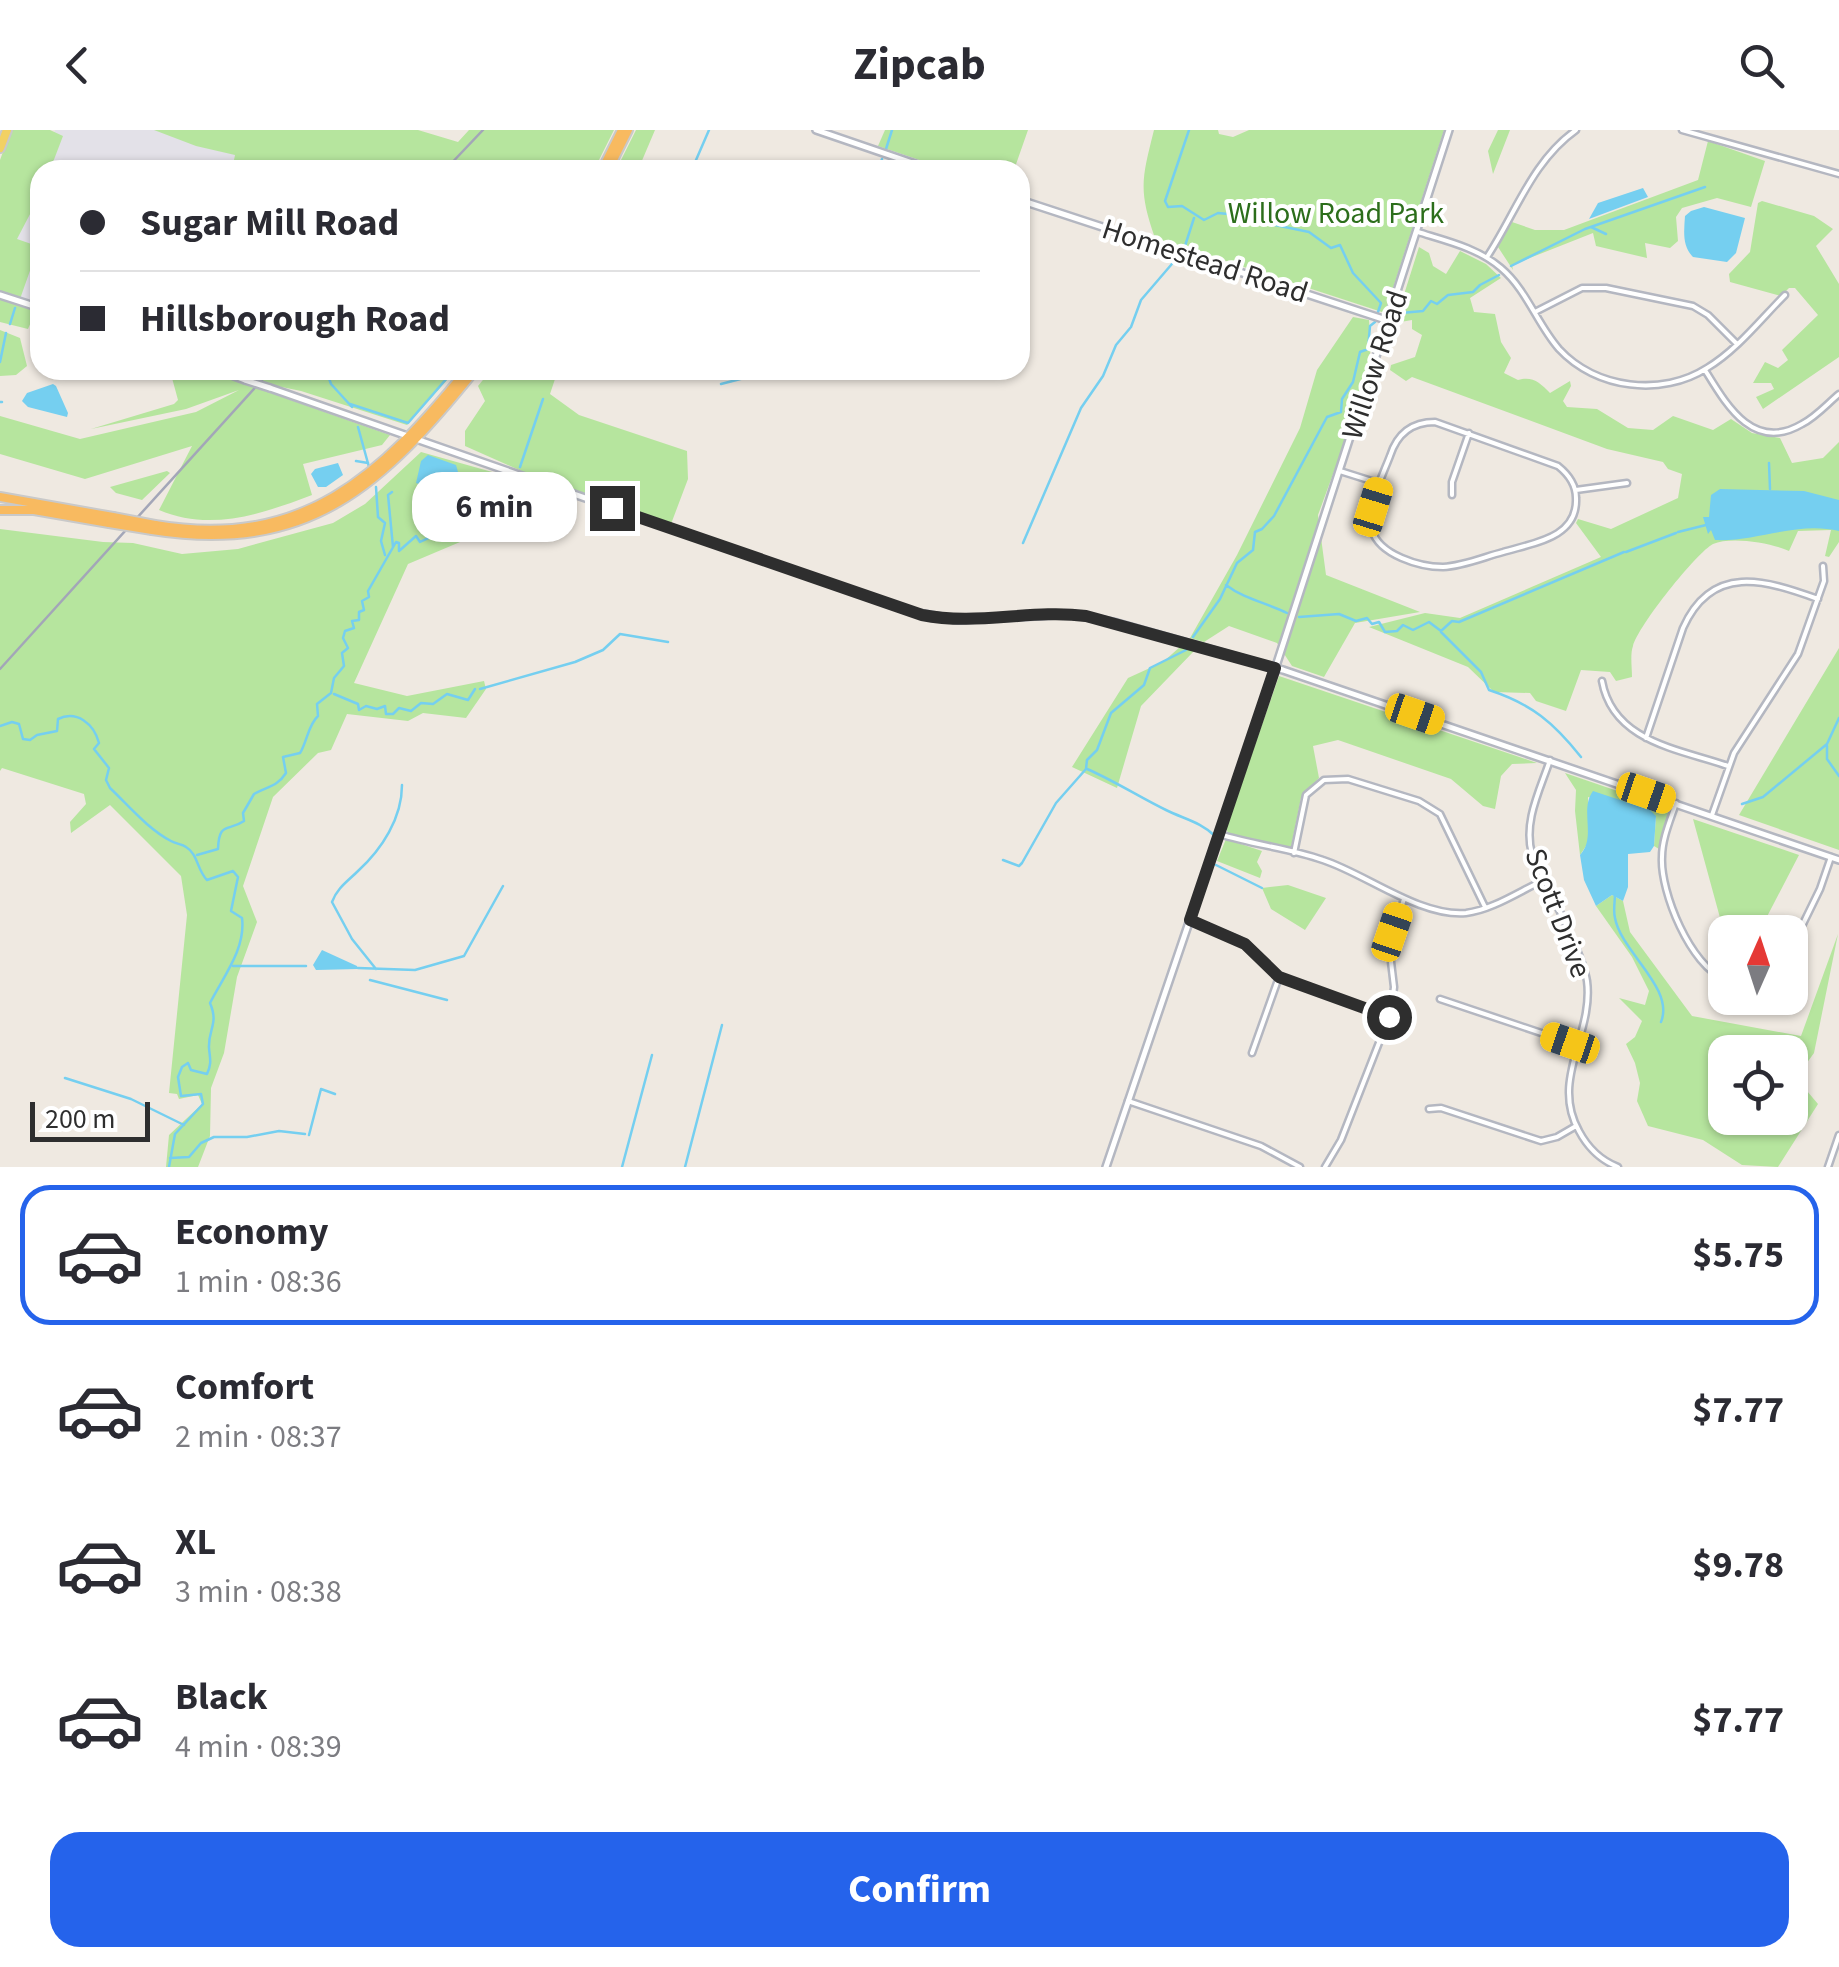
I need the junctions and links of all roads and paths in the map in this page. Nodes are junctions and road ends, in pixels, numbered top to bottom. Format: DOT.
graph roads {
  1 [pos="7,130"];
  2 [pos="625,130"];
  3 [pos="816,130"];
  4 [pos="1450,130"];
  5 [pos="1576,130"];
  6 [pos="1682,130"];
  7 [pos="0,148"];
  8 [pos="610,160"];
  9 [pos="903,160"];
  10 [pos="1839,174"];
  11 [pos="1030,203"];
  12 [pos="1418,232"];
  13 [pos="1487,257"];
  14 [pos="0,294"];
  15 [pos="1786,295"];
  16 [pos="30,304"];
  17 [pos="1534,312"];
  18 [pos="1389,322"];
  19 [pos="1737,344"];
  20 [pos="1705,370"];
  21 [pos="245,380"];
  22 [pos="460,380"];
  23 [pos="466,380"];
  24 [pos="1839,394"];
  25 [pos="1469,433"];
  26 [pos="416,438"];
  27 [pos="1340,470"];
  28 [pos="1627,482"];
  29 [pos="1380,484"];
  30 [pos="1576,490"];
  31 [pos="1452,495"];
  32 [pos="0,497"];
  33 [pos="0,510"];
  34 [pos="111,520"];
  35 [pos="1822,566"];
  36 [pos="1818,599"];
  37 [pos="1275,668"];
  38 [pos="1602,681"];
  39 [pos="1646,738"];
  40 [pos="1550,760"];
  41 [pos="1728,766"];
  42 [pos="1676,803"];
  43 [pos="1712,815"];
  44 [pos="1219,834"];
  45 [pos="1294,852"];
  46 [pos="1835,858"];
  47 [pos="1544,880"];
  48 [pos="1404,898"];
  49 [pos="1485,908"];
  50 [pos="1807,915"];
  51 [pos="1190,920"];
  52 [pos="1708,968"];
  53 [pos="1279,977"];
  54 [pos="1440,999"];
  55 [pos="1389,1017"];
  56 [pos="1577,1045"];
  57 [pos="1252,1053"];
  58 [pos="1128,1101"];
  59 [pos="1428,1109"];
  60 [pos="1576,1126"];
  61 [pos="1839,1135"];
  62 [pos="1287,1160"];
  63 [pos="1106,1167"];
  64 [pos="1282,1167"];
  65 [pos="1300,1167"];
  66 [pos="1325,1167"];
  67 [pos="1618,1167"];
  68 [pos="1828,1167"];
  1 -- 7 [label="main road"];
  2 -- 8 [label="highway"];
  3 -- 9 [label="street"];
  4 -- 12 [label="street, Willow Road"];
  5 -- 13 [label="street"];
  6 -- 10 [label="street"];
  11 -- 18 [label="street, Homestead Road"];
  12 -- 13 [label="street"];
  12 -- 18 [label="street, Willow Road"];
  13 -- 17 [label="street"];
  14 -- 16 [label="street"];
  15 -- 19 [label="street"];
  17 -- 19 [label="street"];
  17 -- 20 [label="street"];
  18 -- 27 [label="street, Willow Road"];
  19 -- 20 [label="street"];
  20 -- 24 [label="street"];
  21 -- 26 [label="street, bridge"];
  22 -- 26 [label="highway"];
  23 -- 26 [label="highway"];
  25 -- 29 [label="street"];
  25 -- 30 [label="street"];
  25 -- 31 [label="street"];
  26 -- 34 [label="highway, bridge"];
  26 -- 37 [label="street"];
  27 -- 29 [label="street"];
  27 -- 37 [label="street, Willow Road"];
  28 -- 30 [label="street"];
  29 -- 30 [label="street"];
  32 -- 34 [label="highway"];
  33 -- 34 [label="highway"];
  35 -- 36 [label="street"];
  36 -- 39 [label="street"];
  36 -- 41 [label="street"];
  37 -- 40 [label="street"];
  37 -- 44 [label="street, Willow Road"];
  38 -- 39 [label="street"];
  39 -- 41 [label="street"];
  40 -- 42 [label="street"];
  40 -- 47 [label="street, Scott Drive"];
  41 -- 43 [label="street"];
  42 -- 43 [label="street"];
  42 -- 52 [label="street"];
  43 -- 46 [label="street"];
  44 -- 45 [label="street"];
  44 -- 51 [label="street, Willow Road"];
  45 -- 48 [label="street"];
  45 -- 49 [label="street"];
  46 -- 50 [label="street"];
  47 -- 49 [label="street"];
  47 -- 56 [label="street, Scott Drive"];
  48 -- 49 [label="street"];
  48 -- 55 [label="street"];
  51 -- 53 [label="street"];
  51 -- 58 [label="street, Willow Road"];
  53 -- 55 [label="street"];
  53 -- 57 [label="street"];
  54 -- 56 [label="street"];
  55 -- 66 [label="street"];
  56 -- 60 [label="street, Scott Drive"];
  58 -- 62 [label="street"];
  58 -- 63 [label="street, Willow Road"];
  59 -- 60 [label="street"];
  60 -- 67 [label="street"];
  61 -- 68 [label="street"];
  62 -- 64 [label="street"];
  62 -- 65 [label="street"];
}
